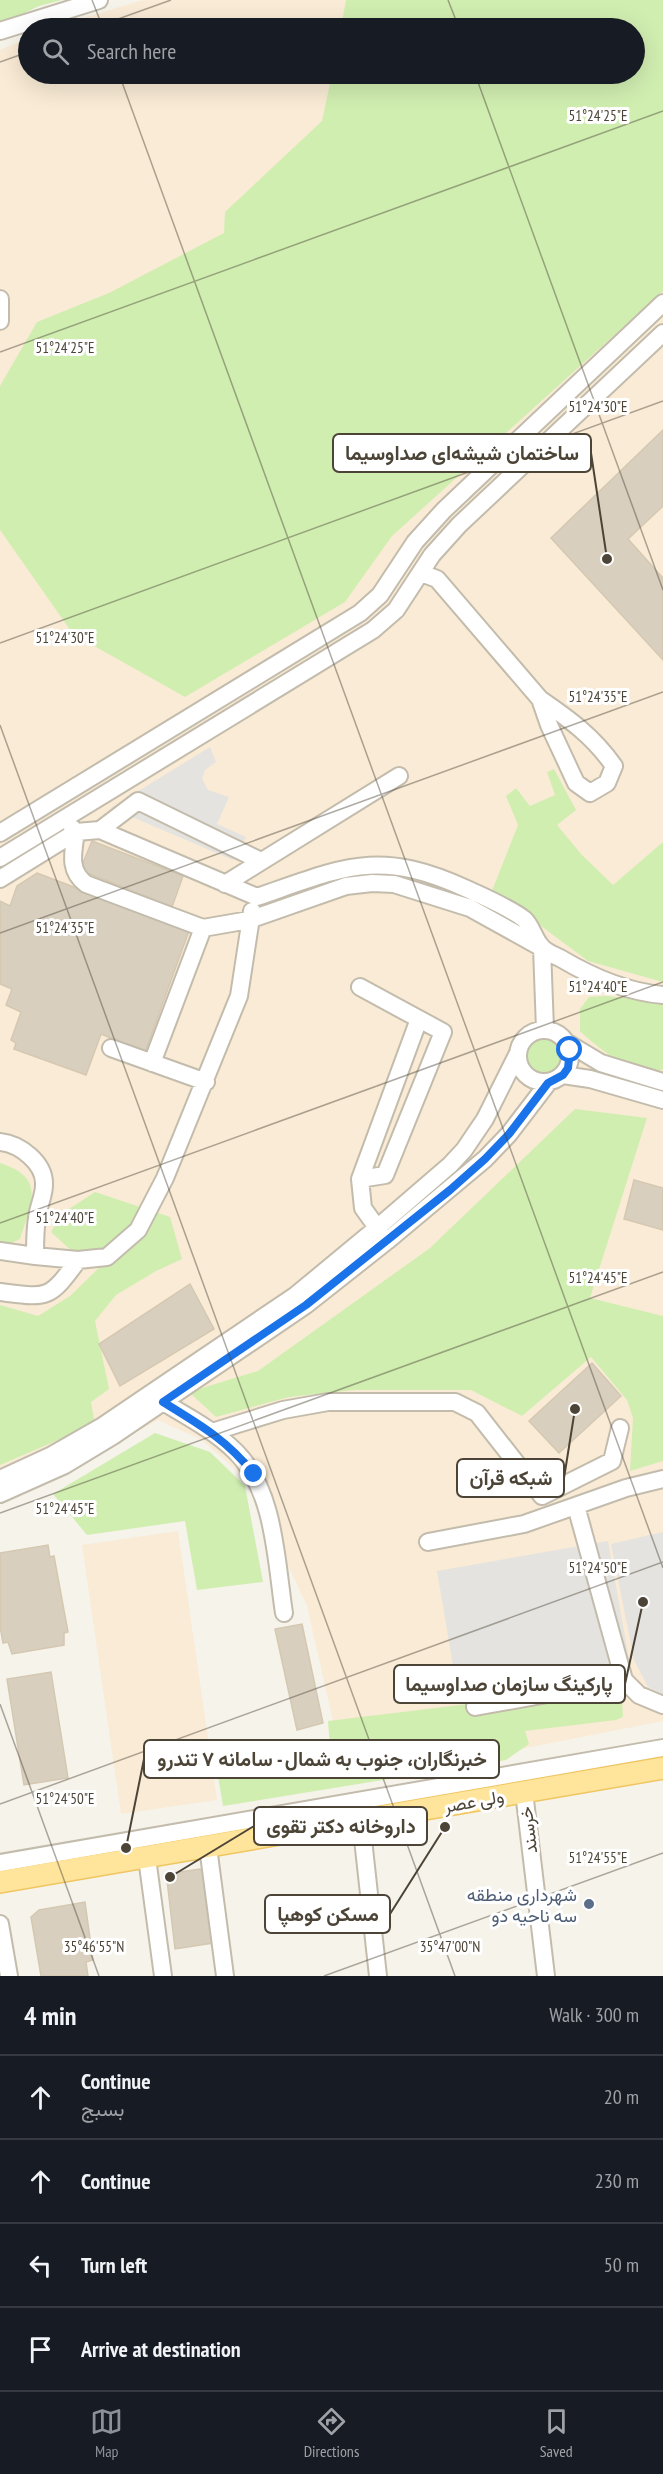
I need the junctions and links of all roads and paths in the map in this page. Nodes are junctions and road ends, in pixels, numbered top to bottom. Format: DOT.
graph roads {
  1 [pos="99,0"];
  2 [pos="42,18"];
  3 [pos="18,25"];
  4 [pos="0,31"];
  5 [pos="0,299"];
  6 [pos="663,303"];
  7 [pos="0,321"];
  8 [pos="663,333"];
  9 [pos="516,442"];
  10 [pos="529,459"];
  11 [pos="401,566"];
  12 [pos="420,576"];
  13 [pos="540,699"];
  14 [pos="399,776"];
  15 [pos="54,801"];
  16 [pos="65,819"];
  17 [pos="100,830"];
  18 [pos="76,832"];
  19 [pos="0,833"];
  20 [pos="0,858"];
  21 [pos="261,861"];
  22 [pos="0,879"];
  23 [pos="225,884"];
  24 [pos="257,897"];
  25 [pos="474,901"];
  26 [pos="249,920"];
  27 [pos="203,928"];
  28 [pos="542,948"];
  29 [pos="360,987"];
  30 [pos="663,995"];
  31 [pos="419,1019"];
  32 [pos="545,1029"];
  33 [pos="566,1042"];
  34 [pos="111,1048"];
  35 [pos="517,1055"];
  36 [pos="152,1063"];
  37 [pos="563,1075"];
  38 [pos="662,1081"];
  39 [pos="206,1082"];
  40 [pos="548,1083"];
  41 [pos="663,1100"];
  42 [pos="0,1142"];
  43 [pos="360,1179"];
  44 [pos="382,1235"];
  45 [pos="0,1251"];
  46 [pos="35,1256"];
  47 [pos="78,1260"];
  48 [pos="0,1292"];
  49 [pos="160,1396"];
  50 [pos="621,1428"];
  51 [pos="212,1432"];
  52 [pos="0,1479"];
  53 [pos="663,1479"];
  54 [pos="0,1494"];
  55 [pos="576,1506"];
  56 [pos="428,1542"];
  57 [pos="284,1613"];
  58 [pos="624,1680"];
  59 [pos="663,1705"];
  60 [pos="475,1707"];
  61 [pos="663,1748"];
  62 [pos="663,1768"];
  63 [pos="524,1792"];
  64 [pos="361,1821"];
  65 [pos="208,1847"];
  66 [pos="147,1857"];
  67 [pos="0,1863"];
  68 [pos="0,1882"];
  69 [pos="0,1924"];
  70 [pos="9,1976"];
  71 [pos="163,1976"];
  72 [pos="225,1976"];
  73 [pos="378,1976"];
  74 [pos="546,1976"];
  1 -- 2 [label="street"];
  3 -- 4 [label="street"];
  5 -- 7 [label="street"];
  6 -- 9 [label="street"];
  8 -- 10 [label="street"];
  9 -- 10 [label="street"];
  9 -- 11 [label="street"];
  10 -- 12 [label="street"];
  11 -- 12 [label="street"];
  11 -- 15 [label="street"];
  12 -- 13 [label="street"];
  12 -- 16 [label="street"];
  13 -- 13 [label="street"];
  14 -- 21 [label="street"];
  15 -- 16 [label="street"];
  15 -- 19 [label="street"];
  16 -- 18 [label="street"];
  16 -- 20 [label="street"];
  17 -- 18 [label="street"];
  17 -- 21 [label="street"];
  17 -- 23 [label="street"];
  18 -- 22 [label="street"];
  18 -- 27 [label="street"];
  21 -- 23 [label="street"];
  23 -- 24 [label="street"];
  24 -- 25 [label="street"];
  24 -- 26 [label="street"];
  25 -- 26 [label="street"];
  25 -- 28 [label="street"];
  26 -- 27 [label="street"];
  26 -- 39 [label="street"];
  27 -- 36 [label="street"];
  28 -- 30 [label="street"];
  28 -- 32 [label="street"];
  29 -- 31 [label="street"];
  31 -- 43 [label="street"];
  31 -- 43 [label="street"];
  32 -- 33 [label="street"];
  32 -- 35 [label="street"];
  33 -- 37 [label="street"];
  33 -- 38 [label="street"];
  34 -- 36 [label="street"];
  35 -- 40 [label="street"];
  35 -- 44 [label="street"];
  36 -- 39 [label="street"];
  37 -- 40 [label="street"];
  37 -- 41 [label="street"];
  39 -- 47 [label="street"];
  40 -- 44 [label="street"];
  42 -- 46 [label="street"];
  43 -- 44 [label="street"];
  44 -- 49 [label="street"];
  45 -- 46 [label="street"];
  46 -- 47 [label="street"];
  47 -- 48 [label="street"];
  49 -- 51 [label="street"];
  49 -- 52 [label="street"];
  49 -- 54 [label="street"];
  50 -- 51 [label="street"];
  51 -- 57 [label="street"];
  53 -- 55 [label="street"];
  55 -- 56 [label="street"];
  55 -- 58 [label="street"];
  58 -- 59 [label="street"];
  58 -- 60 [label="street"];
  61 -- 67 [label="street"];
  62 -- 63 [label="main road, ولی عصر"];
  63 -- 64 [label="main road, ولی عصر"];
  63 -- 74 [label="street, خرسند"];
  64 -- 65 [label="main road, ولی عصر"];
  64 -- 73 [label="street"];
  65 -- 66 [label="main road, ولی عصر"];
  65 -- 72 [label="street"];
  66 -- 68 [label="main road, ولی عصر"];
  66 -- 71 [label="street"];
  69 -- 70 [label="street"];
}
